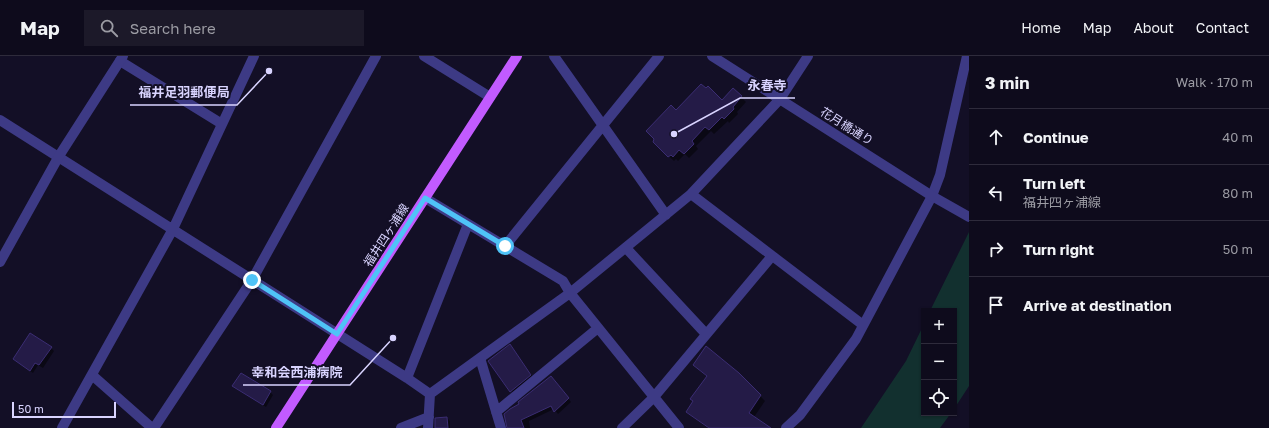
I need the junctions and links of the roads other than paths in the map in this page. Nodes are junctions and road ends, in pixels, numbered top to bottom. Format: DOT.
graph roads {
  1 [pos="254,56"];
  2 [pos="376,56"];
  3 [pos="424,56"];
  4 [pos="517,56"];
  5 [pos="554,56"];
  6 [pos="660,56"];
  7 [pos="712,56"];
  8 [pos="808,56"];
  9 [pos="967,56"];
  10 [pos="121,59"];
  11 [pos="490,97"];
  12 [pos="780,99"];
  13 [pos="0,120"];
  14 [pos="222,124"];
  15 [pos="603,126"];
  16 [pos="59,156"];
  17 [pos="691,194"];
  18 [pos="932,196"];
  19 [pos="425,198"];
  20 [pos="666,215"];
  21 [pos="969,217"];
  22 [pos="468,224"];
  23 [pos="173,229"];
  24 [pos="505,246"];
  25 [pos="626,248"];
  26 [pos="772,256"];
  27 [pos="0,262"];
  28 [pos="252,280"];
  29 [pos="570,294"];
  30 [pos="863,325"];
  31 [pos="598,328"];
  32 [pos="337,334"];
  33 [pos="706,334"];
  34 [pos="480,358"];
  35 [pos="92,375"];
  36 [pos="407,378"];
  37 [pos="430,394"];
  38 [pos="654,396"];
  39 [pos="496,412"];
  40 [pos="429,416"];
  41 [pos="62,428"];
  42 [pos="153,428"];
  43 [pos="276,428"];
  44 [pos="402,428"];
  45 [pos="428,428"];
  46 [pos="501,428"];
  47 [pos="622,428"];
  48 [pos="679,428"];
  49 [pos="786,428"];
  1 -- 14 [label="street"];
  2 -- 28 [label="street"];
  3 -- 11 [label="street"];
  4 -- 11 [label="main road, 福井四ヶ浦線"];
  5 -- 15 [label="street"];
  6 -- 15 [label="street"];
  7 -- 12 [label="street, 花月橋通り"];
  8 -- 12 [label="street"];
  9 -- 18 [label="street"];
  10 -- 14 [label="street"];
  10 -- 16 [label="street"];
  11 -- 19 [label="main road, 福井四ヶ浦線"];
  12 -- 17 [label="street"];
  12 -- 18 [label="street, 花月橋通り"];
  13 -- 16 [label="street"];
  14 -- 23 [label="street"];
  15 -- 20 [label="street"];
  15 -- 24 [label="street"];
  16 -- 23 [label="street"];
  16 -- 27 [label="street"];
  17 -- 20 [label="street"];
  17 -- 26 [label="street"];
  18 -- 21 [label="street, 花月橋通り"];
  18 -- 30 [label="street"];
  19 -- 22 [label="street"];
  19 -- 32 [label="main road, 福井四ヶ浦線"];
  20 -- 25 [label="street"];
  22 -- 24 [label="street"];
  22 -- 36 [label="street"];
  23 -- 28 [label="street"];
  23 -- 35 [label="street"];
  24 -- 29 [label="street"];
  25 -- 29 [label="street"];
  25 -- 33 [label="street"];
  26 -- 30 [label="street"];
  26 -- 33 [label="street"];
  28 -- 32 [label="street"];
  28 -- 42 [label="street"];
  29 -- 31 [label="street"];
  29 -- 34 [label="street"];
  30 -- 49 [label="street"];
  31 -- 38 [label="street"];
  31 -- 39 [label="street"];
  32 -- 36 [label="street"];
  32 -- 43 [label="main road, 福井四ヶ浦線"];
  33 -- 38 [label="street"];
  34 -- 37 [label="street"];
  34 -- 39 [label="street"];
  35 -- 41 [label="street"];
  35 -- 42 [label="street"];
  36 -- 37 [label="street"];
  37 -- 40 [label="street"];
  38 -- 47 [label="street"];
  38 -- 48 [label="street"];
  39 -- 46 [label="street"];
  40 -- 44 [label="street"];
  40 -- 45 [label="street"];
}
